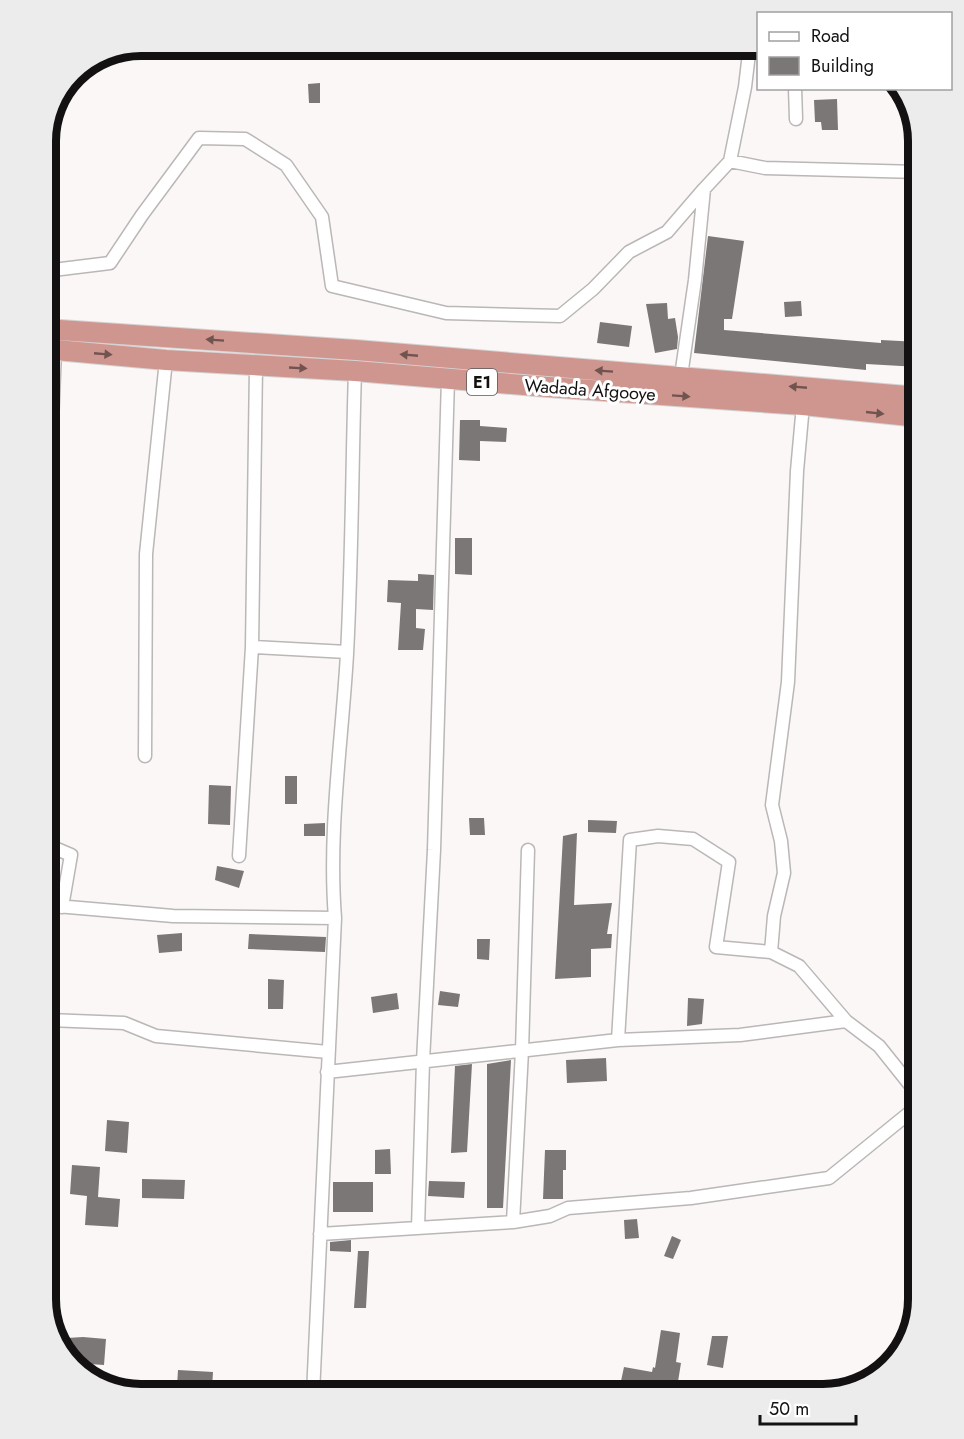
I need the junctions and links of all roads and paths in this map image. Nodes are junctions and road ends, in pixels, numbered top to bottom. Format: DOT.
graph roads {
  1 [pos="749,56"];
  2 [pos="795,90"];
  3 [pos="796,119"];
  4 [pos="730,161"];
  5 [pos="908,172"];
  6 [pos="704,189"];
  7 [pos="56,270"];
  8 [pos="56,330"];
  9 [pos="56,351"];
  10 [pos="166,360"];
  11 [pos="256,366"];
  12 [pos="355,371"];
  13 [pos="681,376"];
  14 [pos="448,380"];
  15 [pos="908,396"];
  16 [pos="803,405"];
  17 [pos="908,416"];
  18 [pos="252,646"];
  19 [pos="347,651"];
  20 [pos="145,756"];
  21 [pos="56,849"];
  22 [pos="528,850"];
  23 [pos="239,856"];
  24 [pos="56,906"];
  25 [pos="62,906"];
  26 [pos="335,918"];
  27 [pos="771,952"];
  28 [pos="56,1020"];
  29 [pos="846,1021"];
  30 [pos="618,1040"];
  31 [pos="522,1050"];
  32 [pos="328,1052"];
  33 [pos="423,1061"];
  34 [pos="327,1072"];
  35 [pos="908,1082"];
  36 [pos="908,1114"];
  37 [pos="513,1222"];
  38 [pos="418,1228"];
  39 [pos="320,1234"];
  40 [pos="313,1383"];
  1 -- 4 [label="street"];
  2 -- 3 [label="street"];
  4 -- 5 [label="street"];
  4 -- 6 [label="street"];
  6 -- 7 [label="street"];
  6 -- 13 [label="street"];
  13 -- 8 [label="highway, Wadada Afgooye / E1, one-way"];
  9 -- 10 [label="highway, Wadada Afgooye / E1, one-way"];
  10 -- 11 [label="highway, Wadada Afgooye / E1"];
  10 -- 20 [label="street"];
  11 -- 12 [label="highway, Wadada Afgooye / E1, one-way"];
  11 -- 18 [label="street"];
  12 -- 14 [label="highway, Wadada Afgooye / E1"];
  12 -- 19 [label="street"];
  15 -- 13 [label="highway, Wadada Afgooye / E1, one-way"];
  14 -- 16 [label="highway, Wadada Afgooye / E1, one-way"];
  14 -- 33 [label="street"];
  16 -- 17 [label="highway, Wadada Afgooye / E1, one-way"];
  16 -- 27 [label="street"];
  18 -- 19 [label="street"];
  18 -- 23 [label="street"];
  19 -- 26 [label="street"];
  21 -- 25 [label="street"];
  22 -- 31 [label="street"];
  24 -- 25 [label="street"];
  25 -- 26 [label="street"];
  26 -- 32 [label="street"];
  27 -- 29 [label="street"];
  27 -- 30 [label="street"];
  28 -- 32 [label="street"];
  29 -- 30 [label="street"];
  29 -- 35 [label="street"];
  30 -- 31 [label="street"];
  31 -- 33 [label="street"];
  31 -- 37 [label="street"];
  32 -- 34 [label="street"];
  33 -- 34 [label="street"];
  33 -- 38 [label="street"];
  34 -- 39 [label="street"];
  36 -- 37 [label="street"];
  37 -- 38 [label="street"];
  38 -- 39 [label="street"];
  39 -- 40 [label="street"];
}
